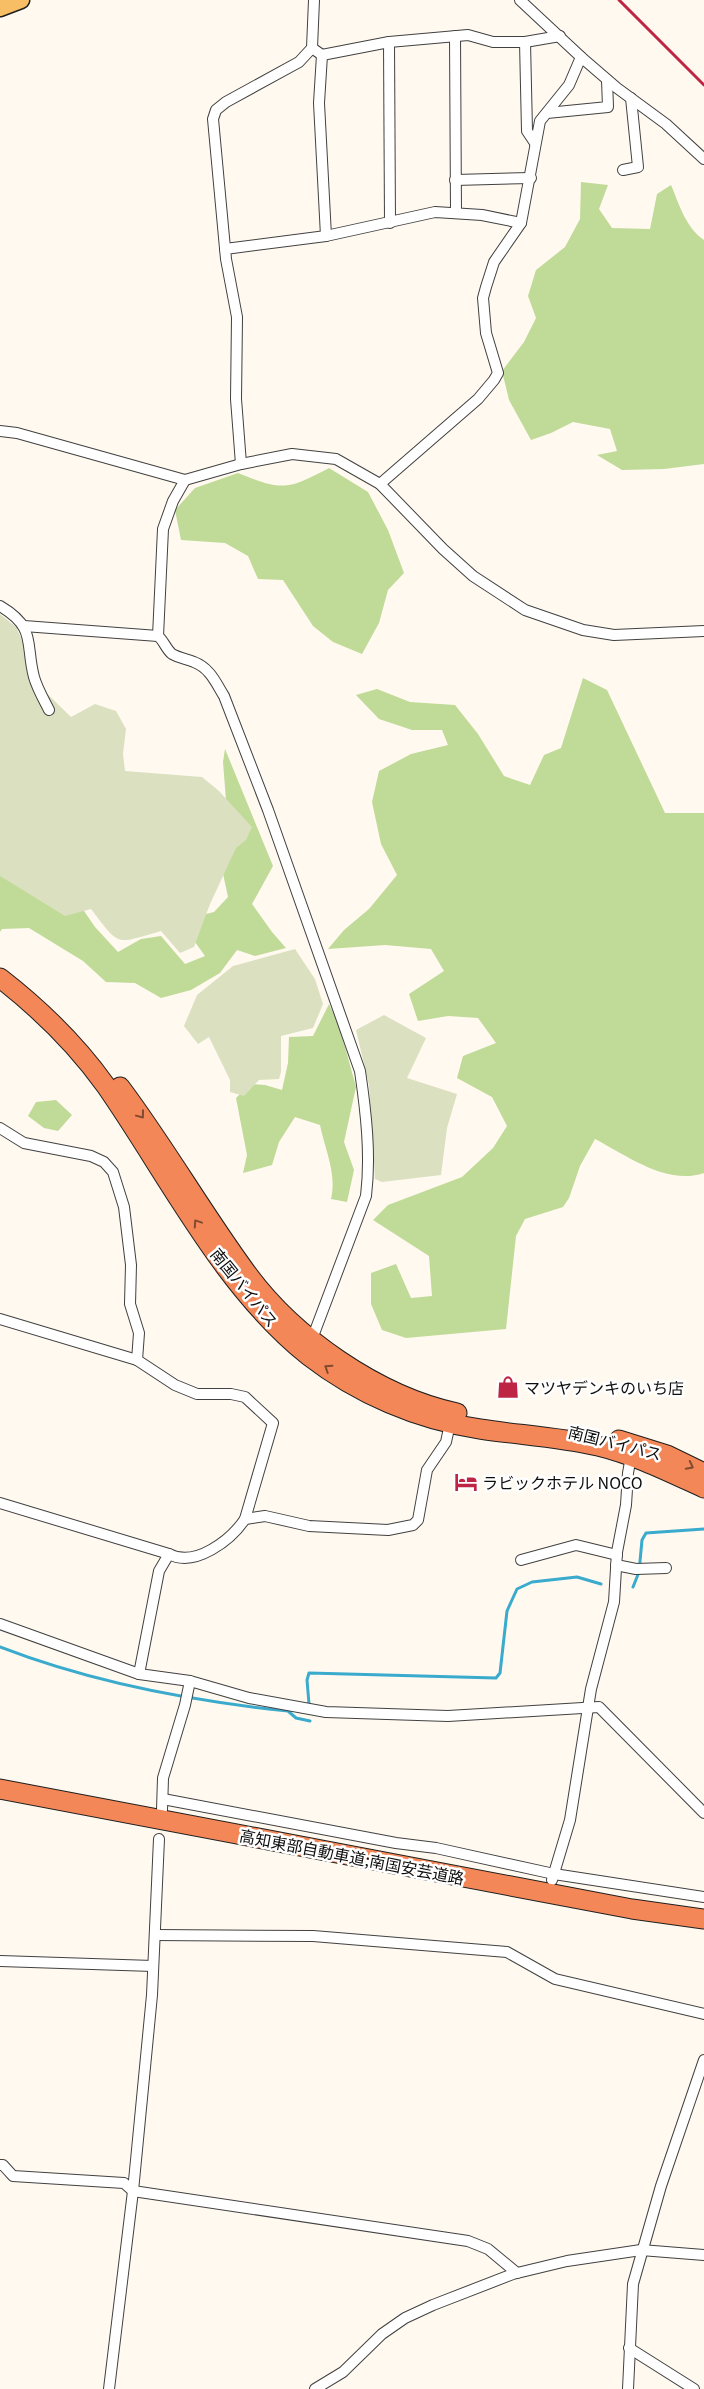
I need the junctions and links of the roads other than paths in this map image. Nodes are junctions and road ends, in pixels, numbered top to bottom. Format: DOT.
graph roads {
  1 [pos="21,0"];
  2 [pos="314,0"];
  3 [pos="520,0"];
  4 [pos="0,8"];
  5 [pos="455,36"];
  6 [pos="560,36"];
  7 [pos="388,42"];
  8 [pos="525,42"];
  9 [pos="312,48"];
  10 [pos="322,55"];
  11 [pos="581,58"];
  12 [pos="607,80"];
  13 [pos="631,98"];
  14 [pos="547,113"];
  15 [pos="535,143"];
  16 [pos="704,159"];
  17 [pos="623,170"];
  18 [pos="530,178"];
  19 [pos="455,180"];
  20 [pos="456,213"];
  21 [pos="390,223"];
  22 [pos="521,223"];
  23 [pos="326,236"];
  24 [pos="225,248"];
  25 [pos="0,431"];
  26 [pos="241,464"];
  27 [pos="186,480"];
  28 [pos="380,484"];
  29 [pos="0,606"];
  30 [pos="24,626"];
  31 [pos="704,631"];
  32 [pos="158,636"];
  33 [pos="49,710"];
  34 [pos="0,966"];
  35 [pos="0,978"];
  36 [pos="0,1128"];
  37 [pos="0,1319"];
  38 [pos="312,1339"];
  39 [pos="137,1360"];
  40 [pos="451,1418"];
  41 [pos="631,1456"];
  42 [pos="704,1473"];
  43 [pos="704,1488"];
  44 [pos="0,1503"];
  45 [pos="245,1519"];
  46 [pos="169,1554"];
  47 [pos="520,1560"];
  48 [pos="616,1560"];
  49 [pos="666,1568"];
  50 [pos="0,1624"];
  51 [pos="139,1674"];
  52 [pos="190,1681"];
  53 [pos="589,1707"];
  54 [pos="0,1789"];
  55 [pos="704,1813"];
  56 [pos="159,1839"];
  57 [pos="553,1877"];
  58 [pos="704,1897"];
  59 [pos="632,1909"];
  60 [pos="704,1919"];
  61 [pos="704,1925"];
  62 [pos="155,1935"];
  63 [pos="0,1961"];
  64 [pos="153,1966"];
  65 [pos="704,2014"];
  66 [pos="704,2060"];
  67 [pos="0,2165"];
  68 [pos="133,2191"];
  69 [pos="642,2250"];
  70 [pos="704,2255"];
  71 [pos="517,2273"];
  72 [pos="629,2348"];
  73 [pos="109,2389"];
  74 [pos="316,2389"];
  75 [pos="628,2389"];
  76 [pos="694,2389"];
  1 -- 4 [label="main road"];
  2 -- 9 [label="street"];
  3 -- 6 [label="street"];
  5 -- 7 [label="street"];
  5 -- 8 [label="street"];
  5 -- 19 [label="street"];
  6 -- 8 [label="street"];
  6 -- 11 [label="street"];
  7 -- 10 [label="street"];
  7 -- 21 [label="street"];
  8 -- 15 [label="street"];
  9 -- 10 [label="street"];
  9 -- 24 [label="street"];
  10 -- 23 [label="street"];
  11 -- 12 [label="street"];
  11 -- 14 [label="street"];
  12 -- 13 [label="street"];
  12 -- 14 [label="street"];
  13 -- 16 [label="street"];
  13 -- 17 [label="street"];
  14 -- 15 [label="street"];
  15 -- 18 [label="street"];
  18 -- 19 [label="street"];
  18 -- 22 [label="street"];
  19 -- 20 [label="street"];
  20 -- 21 [label="street"];
  20 -- 22 [label="street"];
  21 -- 23 [label="street"];
  22 -- 28 [label="street"];
  23 -- 24 [label="street"];
  24 -- 26 [label="street"];
  25 -- 27 [label="street"];
  26 -- 27 [label="street"];
  26 -- 28 [label="street"];
  27 -- 32 [label="street"];
  28 -- 31 [label="street"];
  29 -- 30 [label="street"];
  30 -- 32 [label="street"];
  30 -- 33 [label="street"];
  32 -- 38 [label="street"];
  34 -- 38 [label="highway, 南国バイパス, one-way"];
  40 -- 35 [label="highway, 南国バイパス, one-way"];
  36 -- 39 [label="street"];
  37 -- 39 [label="street"];
  38 -- 40 [label="highway, 南国バイパス"];
  39 -- 45 [label="street"];
  40 -- 41 [label="highway, 南国バイパス"];
  40 -- 42 [label="highway, 南国バイパス, one-way"];
  40 -- 45 [label="street"];
  41 -- 43 [label="highway, 南国バイパス"];
  41 -- 48 [label="street"];
  44 -- 46 [label="street"];
  45 -- 46 [label="street"];
  46 -- 51 [label="street"];
  47 -- 48 [label="street"];
  48 -- 49 [label="street"];
  48 -- 53 [label="street"];
  50 -- 51 [label="street"];
  51 -- 52 [label="street"];
  52 -- 53 [label="street"];
  52 -- 57 [label="street"];
  53 -- 55 [label="street"];
  53 -- 57 [label="street"];
  54 -- 59 [label="highway, 高知東部自動車道;南国安芸道路"];
  56 -- 62 [label="street"];
  57 -- 58 [label="street"];
  59 -- 60 [label="highway, 高知東部自動車道;南国安芸道路"];
  59 -- 61 [label="highway"];
  62 -- 64 [label="street"];
  62 -- 65 [label="street"];
  63 -- 64 [label="street"];
  64 -- 68 [label="street"];
  66 -- 69 [label="street"];
  67 -- 68 [label="street"];
  68 -- 71 [label="street"];
  68 -- 73 [label="street"];
  69 -- 70 [label="street"];
  69 -- 71 [label="street"];
  69 -- 72 [label="street"];
  71 -- 74 [label="street"];
  72 -- 75 [label="street"];
  72 -- 76 [label="street"];
}
